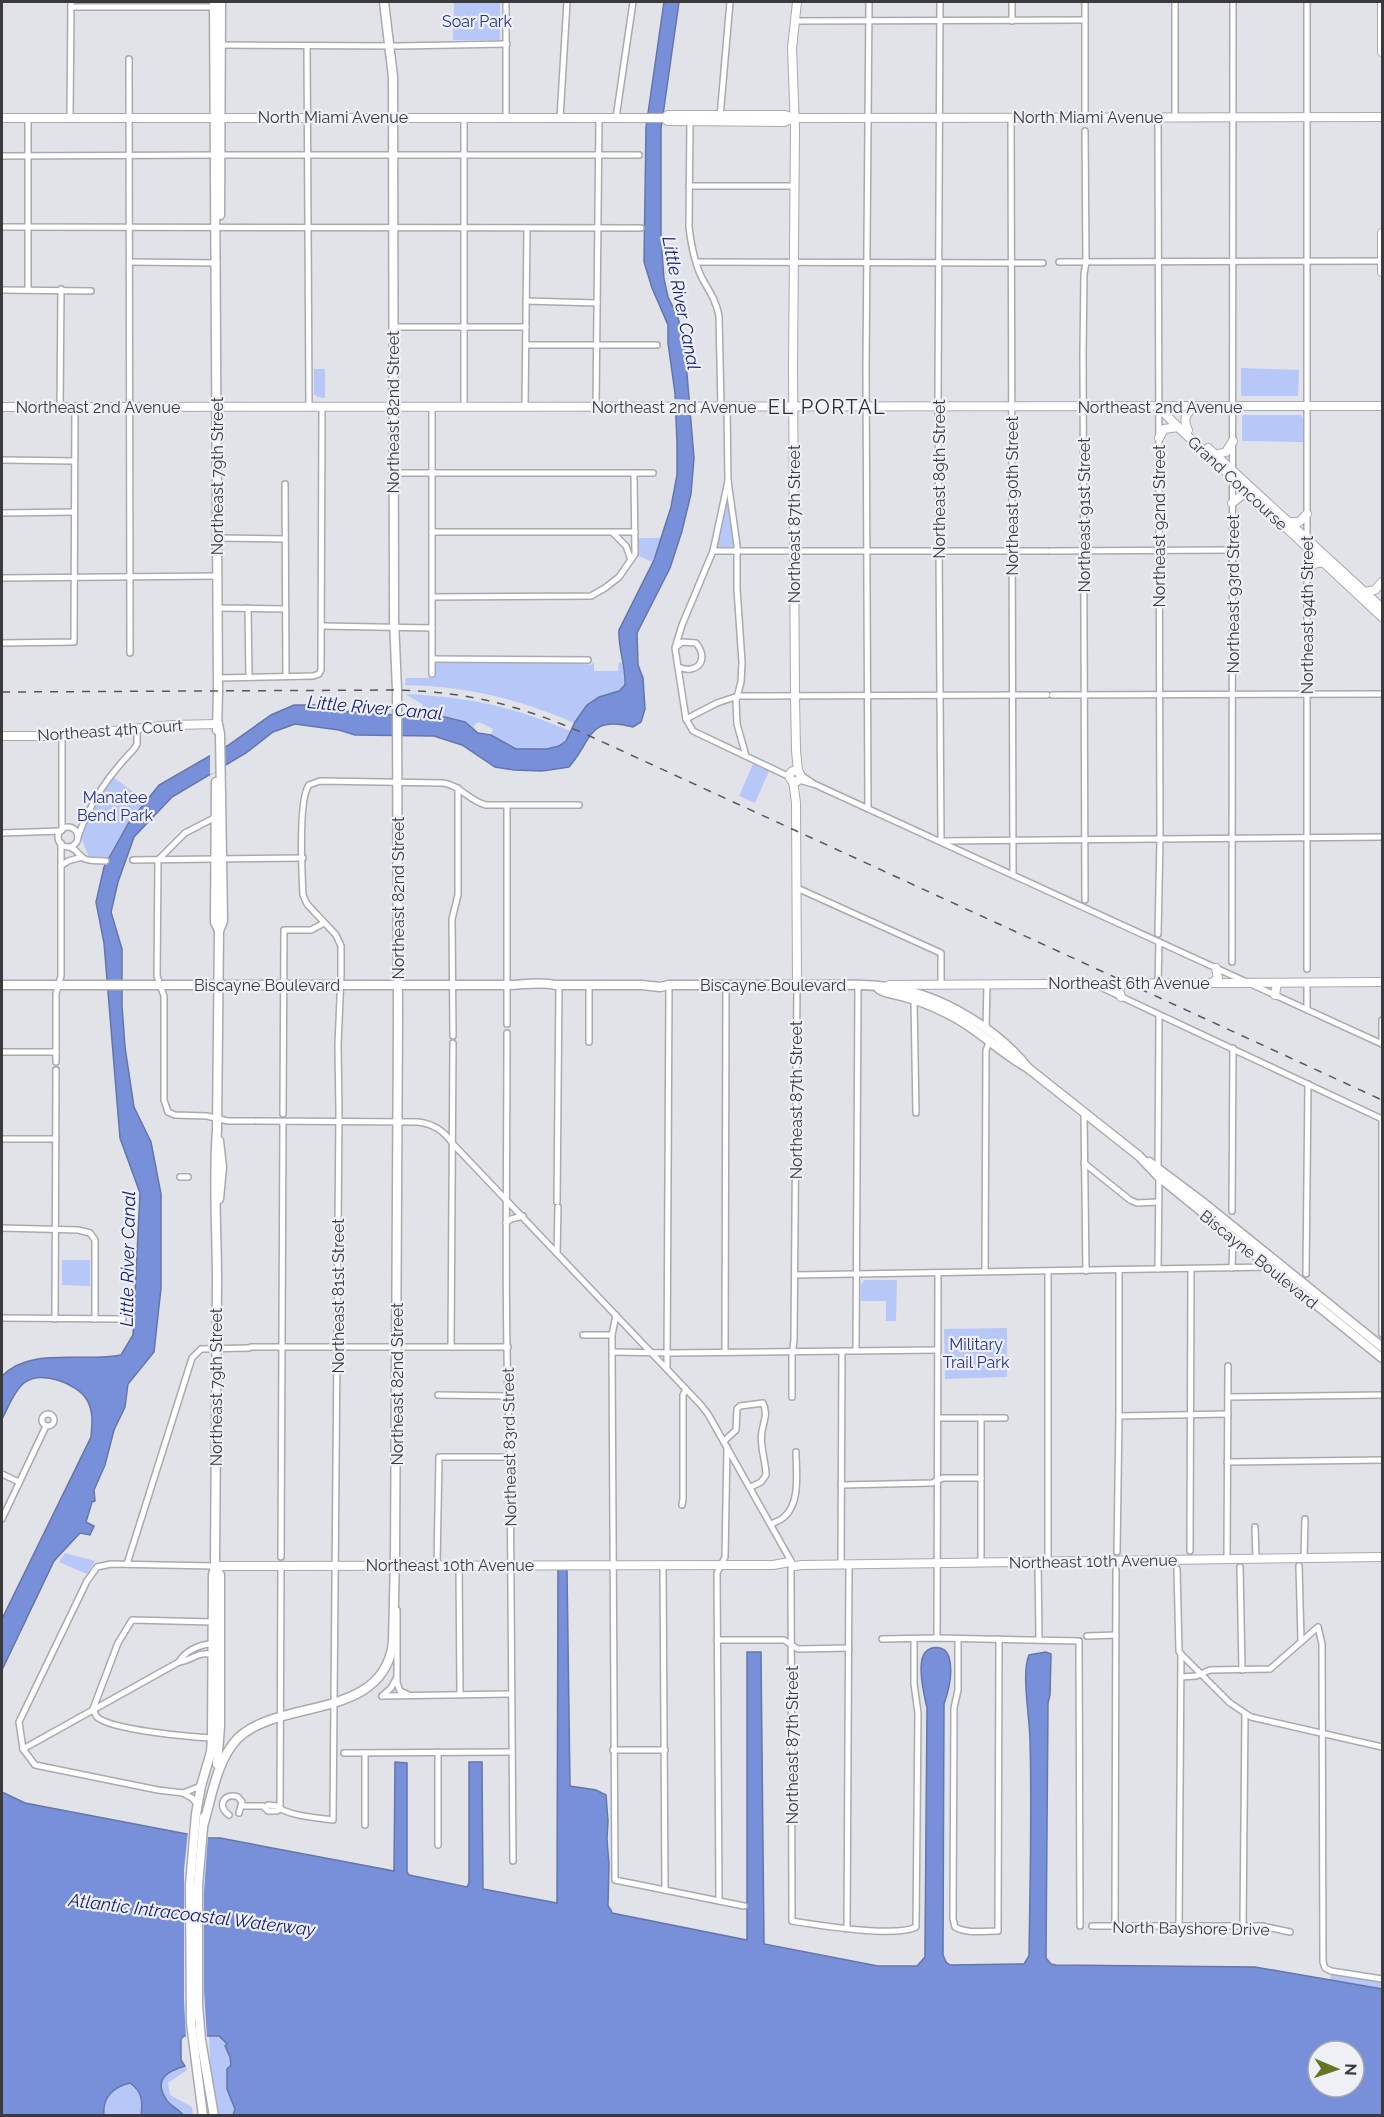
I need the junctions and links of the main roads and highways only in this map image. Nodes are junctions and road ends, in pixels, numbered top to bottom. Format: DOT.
graph roads {
  1 [pos="384,2"];
  2 [pos="797,2"];
  3 [pos="1382,2"];
  4 [pos="217,3"];
  5 [pos="1383,52"];
  6 [pos="218,117"];
  7 [pos="1383,117"];
  8 [pos="2,118"];
  9 [pos="393,118"];
  10 [pos="794,118"];
  11 [pos="1383,233"];
  12 [pos="1382,261"];
  13 [pos="1383,272"];
  14 [pos="216,406"];
  15 [pos="394,406"];
  16 [pos="1383,406"];
  17 [pos="2,407"];
  18 [pos="794,407"];
  19 [pos="1158,407"];
  20 [pos="1194,407"];
  21 [pos="1178,427"];
  22 [pos="1188,430"];
  23 [pos="1159,438"];
  24 [pos="1233,441"];
  25 [pos="1215,455"];
  26 [pos="1233,474"];
  27 [pos="1252,496"];
  28 [pos="1232,503"];
  29 [pos="1307,514"];
  30 [pos="1289,522"];
  31 [pos="1307,542"];
  32 [pos="1324,562"];
  33 [pos="1307,573"];
  34 [pos="1383,582"];
  35 [pos="1365,592"];
  36 [pos="1383,608"];
  37 [pos="1383,617"];
  38 [pos="218,724"];
  39 [pos="2,736"];
  40 [pos="218,771"];
  41 [pos="218,859"];
  42 [pos="1216,968"];
  43 [pos="1383,982"];
  44 [pos="1123,983"];
  45 [pos="1212,983"];
  46 [pos="1277,983"];
  47 [pos="2,985"];
  48 [pos="218,985"];
  49 [pos="797,985"];
  50 [pos="398,986"];
  51 [pos="876,987"];
  52 [pos="1275,995"];
  53 [pos="1121,997"];
  54 [pos="1028,1068"];
  55 [pos="1159,1172"];
  56 [pos="1269,1267"];
  57 [pos="1285,1268"];
  58 [pos="1332,1317"];
  59 [pos="1350,1321"];
  60 [pos="1383,1347"];
  61 [pos="1383,1358"];
  62 [pos="1383,1557"];
  63 [pos="395,1564"];
  64 [pos="215,1566"];
  65 [pos="216,1622"];
  66 [pos="210,1756"];
  67 [pos="210,1794"];
  68 [pos="200,1829"];
  69 [pos="197,2044"];
  70 [pos="203,2115"];
  71 [pos="214,2115"];
  1 -- 9 [label="main road, Northeast 82nd Street"];
  2 -- 10 [label="main road, Northeast 87th Street"];
  3 -- 5 [label="main road"];
  4 -- 6 [label="main road"];
  4 -- 6 [label="main road"];
  6 -- 8 [label="main road, North Miami Avenue"];
  6 -- 9 [label="main road, North Miami Avenue"];
  6 -- 14 [label="main road, Northeast 79th Street"];
  7 -- 10 [label="main road, North Miami Avenue"];
  9 -- 10 [label="main road, North Miami Avenue"];
  9 -- 15 [label="main road, Northeast 82nd Street"];
  10 -- 18 [label="main road, Northeast 87th Street"];
  11 -- 12 [label="main road"];
  12 -- 13 [label="main road"];
  14 -- 15 [label="main road, Northeast 2nd Avenue"];
  14 -- 17 [label="main road, Northeast 2nd Avenue"];
  14 -- 38 [label="main road, Northeast 79th Street"];
  15 -- 18 [label="main road, Northeast 2nd Avenue"];
  15 -- 50 [label="main road, Northeast 82nd Street"];
  16 -- 20 [label="main road, Northeast 2nd Avenue"];
  18 -- 19 [label="main road, Northeast 2nd Avenue"];
  18 -- 49 [label="main road, Northeast 87th Street"];
  19 -- 20 [label="main road, Northeast 2nd Avenue"];
  19 -- 21 [label="main road, Grand Concourse"];
  19 -- 22 [label="main road, Grand Concourse"];
  20 -- 22 [label="main road"];
  21 -- 23 [label="main road"];
  21 -- 26 [label="main road, Grand Concourse"];
  22 -- 25 [label="main road, Grand Concourse"];
  24 -- 25 [label="main road"];
  25 -- 26 [label="main road, Grand Concourse"];
  26 -- 27 [label="main road, Grand Concourse"];
  26 -- 30 [label="main road, Grand Concourse"];
  27 -- 28 [label="main road"];
  27 -- 31 [label="main road, Grand Concourse"];
  29 -- 30 [label="main road"];
  30 -- 31 [label="main road, Grand Concourse"];
  31 -- 32 [label="main road, Grand Concourse"];
  31 -- 35 [label="main road, Grand Concourse"];
  32 -- 33 [label="main road"];
  32 -- 37 [label="main road, Grand Concourse"];
  34 -- 35 [label="main road"];
  35 -- 36 [label="main road, Grand Concourse"];
  38 -- 39 [label="main road, Northeast 4th Court"];
  38 -- 40 [label="main road, Northeast 79th Street"];
  40 -- 41 [label="main road, Northeast 79th Street"];
  40 -- 41 [label="main road, Northeast 79th Street"];
  41 -- 48 [label="main road, Northeast 79th Street"];
  42 -- 45 [label="main road"];
  43 -- 46 [label="main road, Northeast 6th Avenue"];
  44 -- 45 [label="main road, Northeast 6th Avenue"];
  44 -- 51 [label="main road, Northeast 6th Avenue"];
  44 -- 53 [label="main road"];
  45 -- 46 [label="main road, Northeast 6th Avenue"];
  46 -- 52 [label="main road"];
  47 -- 48 [label="main road, Biscayne Boulevard"];
  48 -- 50 [label="main road, Biscayne Boulevard"];
  48 -- 64 [label="main road, Northeast 79th Street"];
  49 -- 50 [label="main road, Biscayne Boulevard"];
  49 -- 51 [label="main road, Biscayne Boulevard"];
  50 -- 63 [label="main road, Northeast 82nd Street"];
  51 -- 54 [label="main road, Biscayne Boulevard"];
  51 -- 54 [label="main road, Biscayne Boulevard"];
  54 -- 55 [label="main road, Biscayne Boulevard"];
  55 -- 56 [label="main road, Biscayne Boulevard"];
  55 -- 57 [label="main road, Biscayne Boulevard"];
  56 -- 57 [label="main road"];
  56 -- 58 [label="main road, Biscayne Boulevard"];
  57 -- 59 [label="main road, Biscayne Boulevard"];
  58 -- 59 [label="main road"];
  58 -- 61 [label="main road, Biscayne Boulevard"];
  59 -- 60 [label="main road, Biscayne Boulevard"];
  62 -- 63 [label="main road, Northeast 10th Avenue"];
  63 -- 64 [label="main road, Northeast 10th Avenue"];
  63 -- 67 [label="main road, Northeast 82nd Street"];
  64 -- 65 [label="main road, Northeast 79th Street"];
  65 -- 66 [label="main road, Northeast 79th Street"];
  65 -- 67 [label="main road, Northeast 79th Street"];
  66 -- 67 [label="main road"];
  66 -- 68 [label="main road, Northeast 79th Street"];
  67 -- 68 [label="main road"];
  68 -- 69 [label="main road"];
  69 -- 70 [label="main road"];
  69 -- 71 [label="main road"];
}
